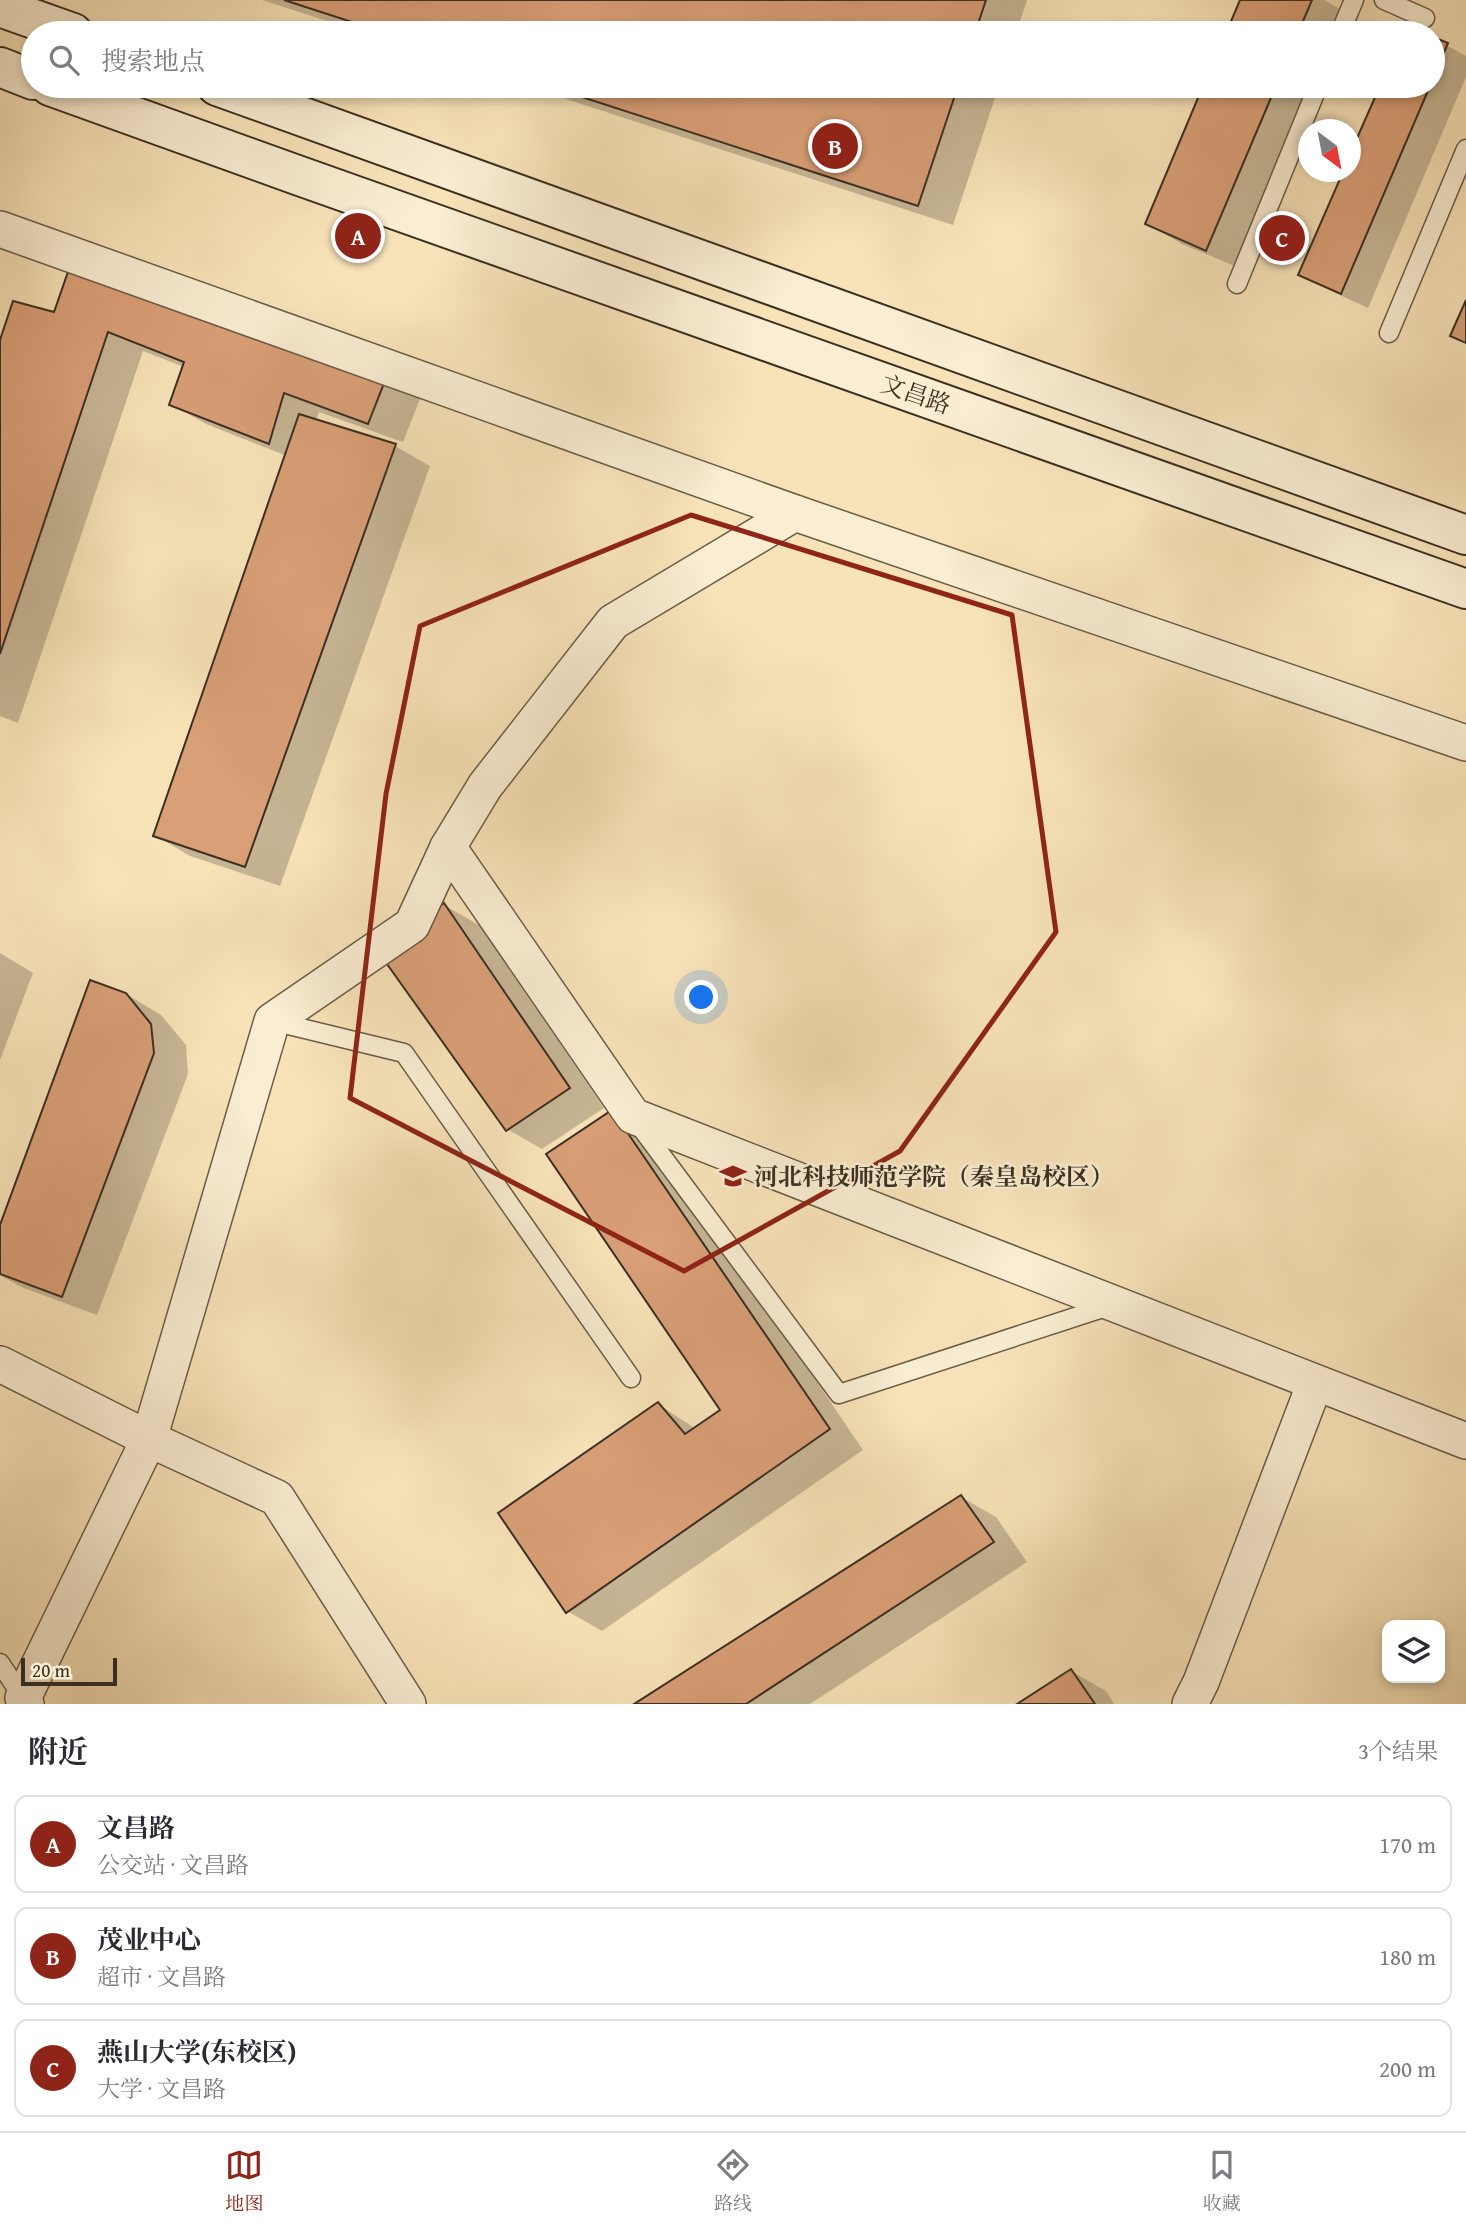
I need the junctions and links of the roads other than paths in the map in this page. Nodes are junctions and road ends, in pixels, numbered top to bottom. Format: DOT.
graph roads {
  1 [pos="1354,0"];
  2 [pos="1384,0"];
  3 [pos="0,7"];
  4 [pos="1424,18"];
  5 [pos="39,21"];
  6 [pos="1345,21"];
  7 [pos="0,68"];
  8 [pos="21,75"];
  9 [pos="83,98"];
  10 [pos="250,98"];
  11 [pos="1313,98"];
  12 [pos="1466,149"];
  13 [pos="0,229"];
  14 [pos="1237,284"];
  15 [pos="1389,333"];
  16 [pos="795,513"];
  17 [pos="1466,535"];
  18 [pos="1466,589"];
  19 [pos="1466,743"];
  20 [pos="448,847"];
  21 [pos="272,1021"];
  22 [pos="633,1116"];
  23 [pos="1115,1304"];
  24 [pos="0,1364"];
  25 [pos="631,1378"];
  26 [pos="1315,1383"];
  27 [pos="149,1439"];
  28 [pos="1466,1441"];
  29 [pos="0,1663"];
  30 [pos="24,1701"];
  31 [pos="408,1704"];
  32 [pos="1190,1704"];
  1 -- 6 [label="lane"];
  2 -- 4 [label="lane"];
  3 -- 5 [label="main road"];
  7 -- 8 [label="main road"];
  9 -- 18 [label="main road, 文昌路"];
  10 -- 17 [label="main road"];
  11 -- 14 [label="lane"];
  12 -- 15 [label="lane"];
  13 -- 16 [label="street"];
  16 -- 19 [label="street"];
  16 -- 20 [label="street"];
  20 -- 21 [label="street"];
  20 -- 22 [label="street"];
  21 -- 25 [label="lane"];
  21 -- 27 [label="street"];
  22 -- 23 [label="street"];
  22 -- 23 [label="lane"];
  23 -- 26 [label="street"];
  24 -- 27 [label="street"];
  26 -- 28 [label="street"];
  26 -- 32 [label="street"];
  27 -- 30 [label="street"];
  27 -- 31 [label="street"];
  29 -- 30 [label="lane"];
}
